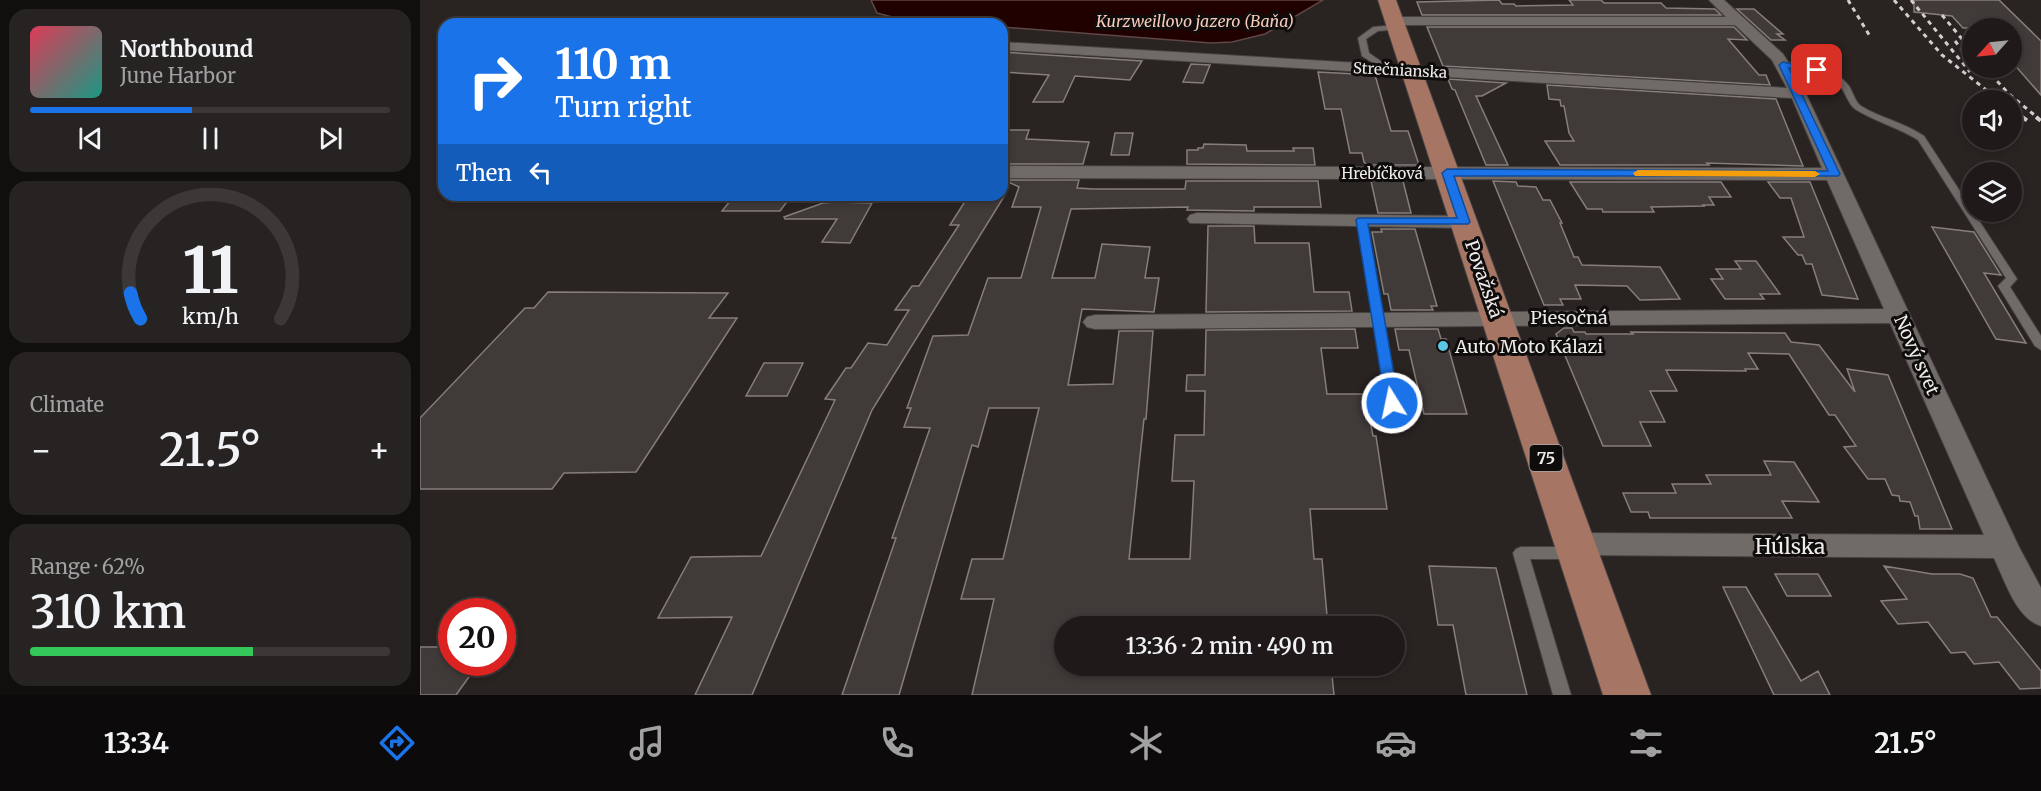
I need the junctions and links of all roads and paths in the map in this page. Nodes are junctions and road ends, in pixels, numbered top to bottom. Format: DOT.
graph roads {
  1 [pos="1716,0"];
  2 [pos="1392,16"];
  3 [pos="1738,21"];
  4 [pos="1008,46"];
  5 [pos="1783,65"];
  6 [pos="1386,69"];
  7 [pos="1411,71"];
  8 [pos="1798,94"];
  9 [pos="1008,172"];
  10 [pos="1447,173"];
  11 [pos="1835,174"];
  12 [pos="1197,219"];
  13 [pos="1362,220"];
  14 [pos="1464,222"];
  15 [pos="1899,316"];
  16 [pos="1497,317"];
  17 [pos="1376,320"];
  18 [pos="1095,322"];
  19 [pos="2041,346"];
  20 [pos="1392,403"];
  21 [pos="2004,547"];
  22 [pos="1577,549"];
  23 [pos="2041,614"];
  24 [pos="1562,695"];
  25 [pos="1628,695"];
  1 -- 3 [label="street, Nový svet"];
  2 -- 3 [label="street"];
  2 -- 6 [label="lane"];
  2 -- 7 [label="main road, Považská / 75"];
  3 -- 5 [label="street, Nový svet"];
  4 -- 6 [label="street, Strečnianska"];
  5 -- 8 [label="street, Nový svet"];
  5 -- 19 [label="lane"];
  6 -- 7 [label="street, Strečnianska"];
  7 -- 8 [label="street, Strečnianska"];
  7 -- 10 [label="main road, Považská / 75"];
  8 -- 11 [label="street, Nový svet"];
  9 -- 10 [label="street, Hrebíčková"];
  10 -- 11 [label="street, Hrebíčková"];
  10 -- 14 [label="main road, Považská / 75"];
  11 -- 15 [label="street, Nový svet"];
  12 -- 13 [label="street"];
  13 -- 14 [label="street"];
  13 -- 17 [label="lane"];
  14 -- 16 [label="main road, Považská / 75"];
  15 -- 16 [label="street, Piesočná"];
  15 -- 21 [label="street, Nový svet"];
  16 -- 17 [label="street, Piesočná"];
  16 -- 22 [label="main road, Považská / 75"];
  17 -- 18 [label="street, Piesočná"];
  17 -- 20 [label="lane"];
  21 -- 22 [label="street, Húlska"];
  21 -- 23 [label="street, Nový svet"];
  22 -- 24 [label="lane"];
  22 -- 25 [label="main road, Považská / 75"];
}
